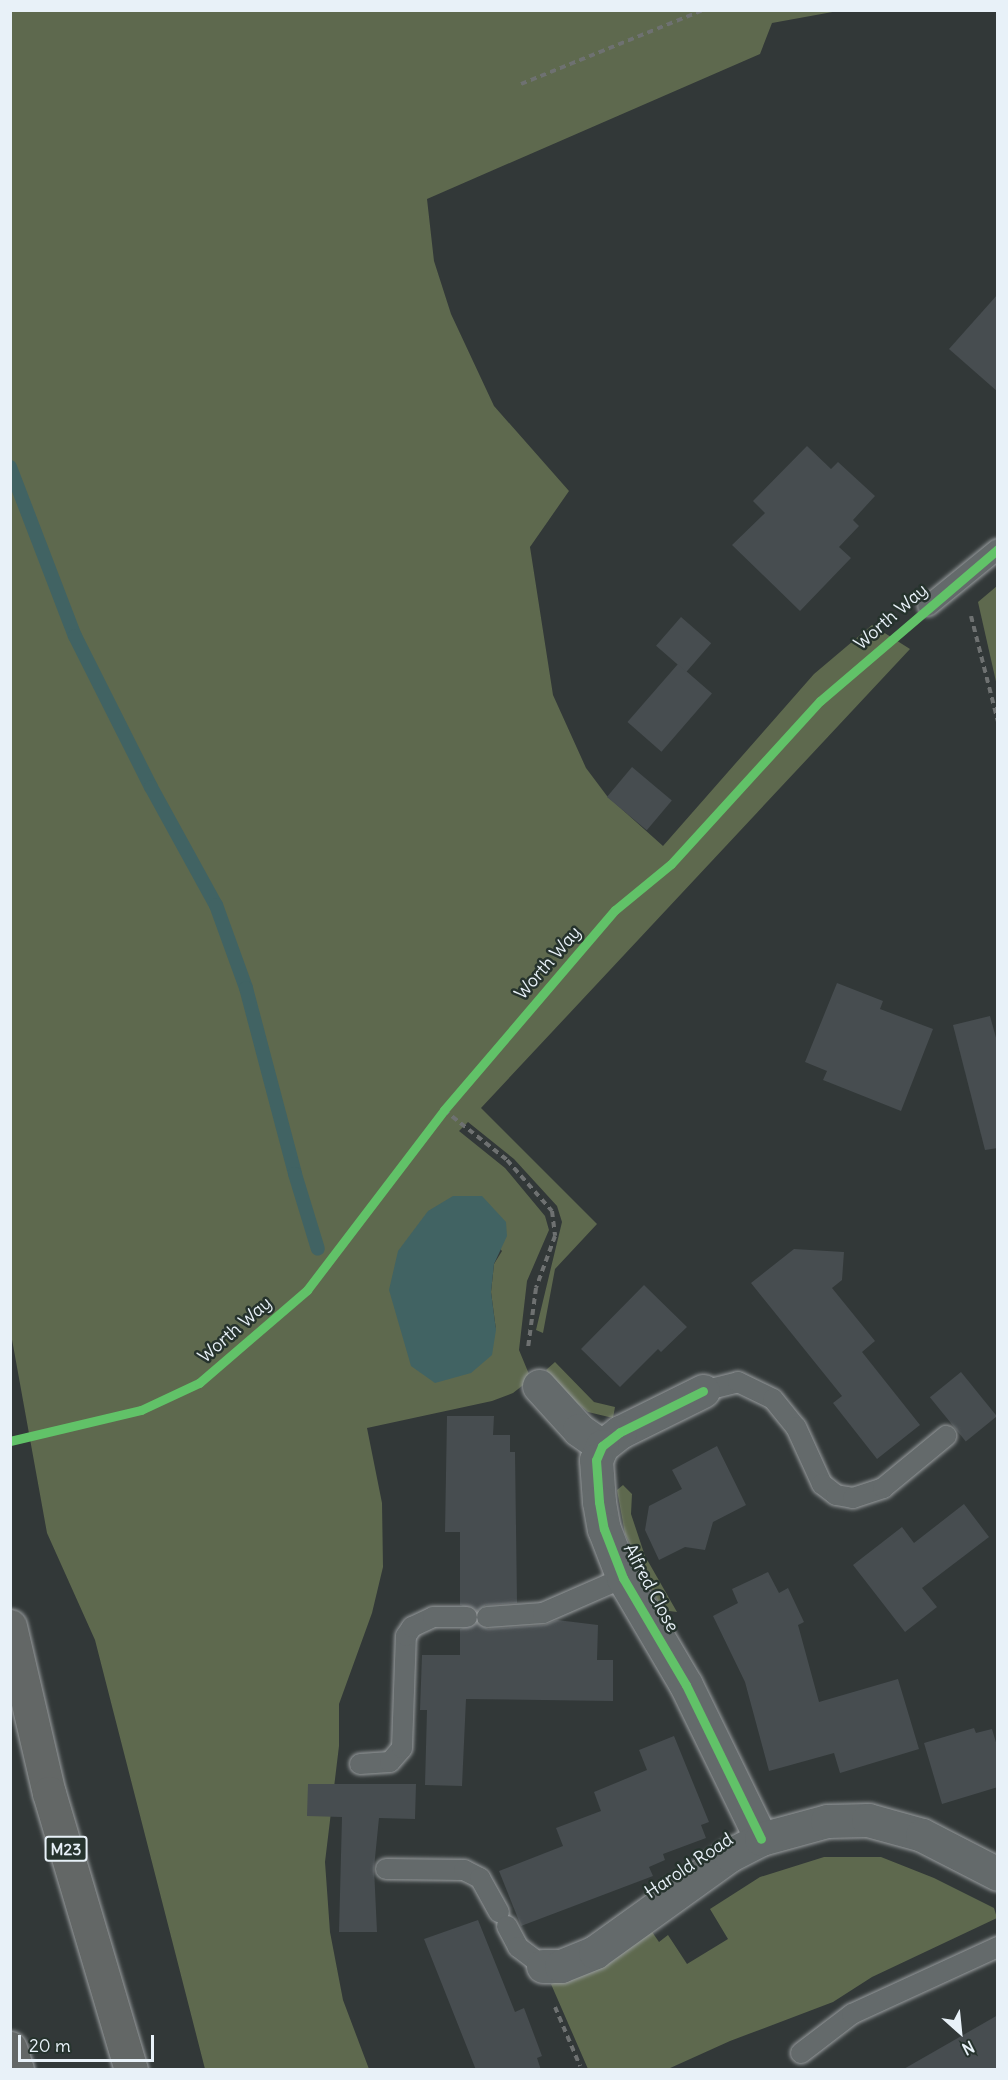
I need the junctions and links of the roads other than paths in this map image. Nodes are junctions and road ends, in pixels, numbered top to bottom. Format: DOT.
graph roads {
  1 [pos="998,549"];
  2 [pos="928,606"];
  3 [pos="539,1386"];
  4 [pos="703,1391"];
  5 [pos="946,1436"];
  6 [pos="602,1446"];
  7 [pos="623,1578"];
  8 [pos="467,1617"];
  9 [pos="487,1617"];
  10 [pos="10,1626"];
  11 [pos="360,1764"];
  12 [pos="762,1839"];
  13 [pos="386,1869"];
  14 [pos="998,1874"];
  15 [pos="998,1947"];
  16 [pos="543,1966"];
  17 [pos="10,2048"];
  18 [pos="801,2053"];
  19 [pos="17,2070"];
  20 [pos="131,2070"];
  1 -- 2 [label="lane, Worth Way"];
  3 -- 6 [label="street"];
  4 -- 5 [label="lane"];
  4 -- 6 [label="street"];
  6 -- 7 [label="street, Alfred Close"];
  7 -- 9 [label="lane"];
  7 -- 12 [label="street, Alfred Close"];
  8 -- 11 [label="lane"];
  10 -- 20 [label="highway, M23"];
  12 -- 14 [label="street, Harold Road"];
  12 -- 16 [label="street, Harold Road"];
  13 -- 16 [label="lane"];
  15 -- 18 [label="lane"];
  17 -- 19 [label="highway"];
}
